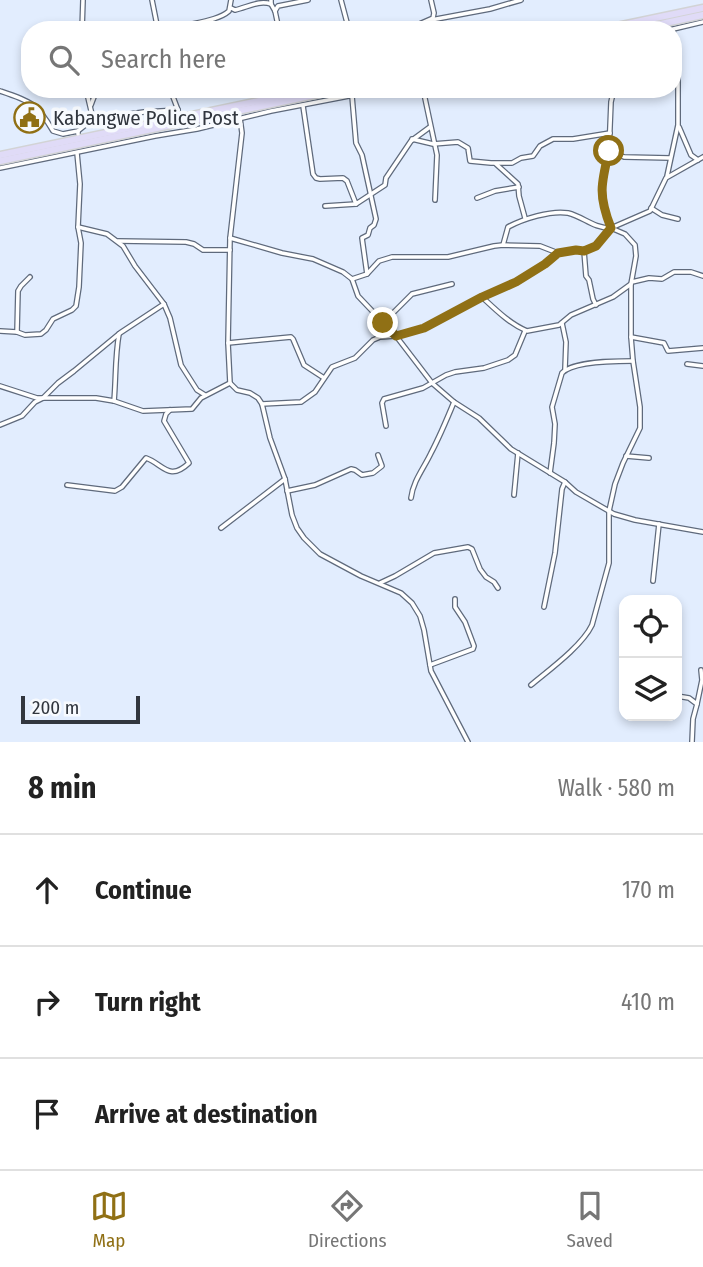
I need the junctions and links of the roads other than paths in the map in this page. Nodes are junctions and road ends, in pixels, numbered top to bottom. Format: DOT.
graph roads {
  1 [pos="83,0"];
  2 [pos="152,0"];
  3 [pos="231,0"];
  4 [pos="308,0"];
  5 [pos="341,0"];
  6 [pos="431,0"];
  7 [pos="498,0"];
  8 [pos="521,0"];
  9 [pos="271,2"];
  10 [pos="499,6"];
  11 [pos="231,8"];
  12 [pos="703,8"];
  13 [pos="275,10"];
  14 [pos="703,15"];
  15 [pos="430,20"];
  16 [pos="82,21"];
  17 [pos="156,21"];
  18 [pos="198,21"];
  19 [pos="277,21"];
  20 [pos="347,21"];
  21 [pos="641,21"];
  22 [pos="675,21"];
  23 [pos="703,22"];
  24 [pos="682,27"];
  25 [pos="0,91"];
  26 [pos="88,98"];
  27 [pos="93,98"];
  28 [pos="174,98"];
  29 [pos="262,98"];
  30 [pos="298,98"];
  31 [pos="342,98"];
  32 [pos="352,98"];
  33 [pos="425,98"];
  34 [pos="613,98"];
  35 [pos="678,98"];
  36 [pos="303,106"];
  37 [pos="91,107"];
  38 [pos="180,114"];
  39 [pos="240,118"];
  40 [pos="93,119"];
  41 [pos="678,125"];
  42 [pos="430,127"];
  43 [pos="611,133"];
  44 [pos="79,135"];
  45 [pos="412,139"];
  46 [pos="435,144"];
  47 [pos="609,151"];
  48 [pos="77,153"];
  49 [pos="0,158"];
  50 [pos="670,158"];
  51 [pos="701,159"];
  52 [pos="496,164"];
  53 [pos="0,168"];
  54 [pos="666,178"];
  55 [pos="519,187"];
  56 [pos="371,195"];
  57 [pos="477,198"];
  58 [pos="435,200"];
  59 [pos="356,204"];
  60 [pos="325,206"];
  61 [pos="652,208"];
  62 [pos="525,218"];
  63 [pos="678,219"];
  64 [pos="78,227"];
  65 [pos="611,228"];
  66 [pos="230,238"];
  67 [pos="116,241"];
  68 [pos="503,245"];
  69 [pos="230,250"];
  70 [pos="584,251"];
  71 [pos="558,253"];
  72 [pos="367,274"];
  73 [pos="703,276"];
  74 [pos="30,277"];
  75 [pos="352,279"];
  76 [pos="631,283"];
  77 [pos="452,284"];
  78 [pos="482,297"];
  79 [pos="164,304"];
  80 [pos="596,305"];
  81 [pos="383,323"];
  82 [pos="562,323"];
  83 [pos="0,331"];
  84 [pos="525,331"];
  85 [pos="17,332"];
  86 [pos="120,333"];
  87 [pos="396,336"];
  88 [pos="631,337"];
  89 [pos="228,343"];
  90 [pos="703,348"];
  91 [pos="633,361"];
  92 [pos="687,365"];
  93 [pos="703,366"];
  94 [pos="565,369"];
  95 [pos="324,378"];
  96 [pos="230,383"];
  97 [pos="432,383"];
  98 [pos="0,386"];
  99 [pos="205,395"];
  100 [pos="43,398"];
  101 [pos="114,401"];
  102 [pos="454,402"];
  103 [pos="262,404"];
  104 [pos="170,410"];
  105 [pos="0,425"];
  106 [pos="386,426"];
  107 [pos="518,453"];
  108 [pos="378,455"];
  109 [pos="626,456"];
  110 [pos="649,458"];
  111 [pos="550,473"];
  112 [pos="285,479"];
  113 [pos="565,482"];
  114 [pos="67,485"];
  115 [pos="287,491"];
  116 [pos="514,495"];
  117 [pos="411,498"];
  118 [pos="609,511"];
  119 [pos="659,524"];
  120 [pos="221,528"];
  121 [pos="703,532"];
  122 [pos="653,581"];
  123 [pos="378,583"];
  124 [pos="498,588"];
  125 [pos="455,599"];
  126 [pos="544,607"];
  127 [pos="430,664"];
  128 [pos="701,670"];
  129 [pos="531,685"];
  130 [pos="682,697"];
  131 [pos="697,704"];
  132 [pos="468,742"];
  133 [pos="692,742"];
  1 -- 16 [label="street"];
  2 -- 17 [label="street"];
  3 -- 11 [label="street"];
  4 -- 13 [label="street"];
  5 -- 20 [label="street"];
  6 -- 15 [label="street"];
  7 -- 10 [label="street"];
  8 -- 10 [label="street"];
  9 -- 11 [label="street"];
  9 -- 13 [label="street"];
  10 -- 15 [label="street"];
  11 -- 18 [label="street"];
  12 -- 21 [label="main road"];
  13 -- 19 [label="street"];
  14 -- 22 [label="main road"];
  23 -- 24 [label="street"];
  25 -- 44 [label="street"];
  26 -- 37 [label="street"];
  27 -- 37 [label="street"];
  28 -- 38 [label="street"];
  29 -- 38 [label="main road"];
  30 -- 49 [label="main road"];
  31 -- 36 [label="street"];
  32 -- 56 [label="street"];
  33 -- 42 [label="street"];
  34 -- 43 [label="street"];
  35 -- 41 [label="street"];
  36 -- 39 [label="street"];
  36 -- 59 [label="street"];
  37 -- 40 [label="street"];
  38 -- 40 [label="street"];
  38 -- 44 [label="main road"];
  39 -- 48 [label="street"];
  39 -- 66 [label="street"];
  40 -- 44 [label="street"];
  41 -- 50 [label="street"];
  41 -- 51 [label="street"];
  42 -- 45 [label="street"];
  42 -- 46 [label="street"];
  43 -- 47 [label="street"];
  43 -- 52 [label="street"];
  44 -- 49 [label="main road"];
  45 -- 46 [label="street"];
  45 -- 56 [label="street"];
  46 -- 52 [label="street"];
  46 -- 58 [label="street"];
  47 -- 50 [label="street"];
  47 -- 65 [label="street"];
  48 -- 53 [label="street"];
  48 -- 64 [label="street"];
  50 -- 54 [label="street"];
  51 -- 54 [label="street"];
  52 -- 55 [label="street"];
  54 -- 61 [label="street"];
  55 -- 57 [label="street"];
  55 -- 62 [label="street"];
  56 -- 59 [label="street"];
  56 -- 72 [label="street"];
  59 -- 60 [label="street"];
  61 -- 63 [label="street"];
  61 -- 65 [label="street"];
  62 -- 65 [label="street"];
  62 -- 68 [label="street"];
  64 -- 67 [label="street"];
  64 -- 85 [label="street"];
  65 -- 70 [label="street"];
  65 -- 76 [label="street"];
  66 -- 69 [label="street"];
  66 -- 75 [label="street"];
  67 -- 69 [label="street"];
  67 -- 79 [label="street"];
  68 -- 71 [label="street"];
  68 -- 72 [label="street"];
  69 -- 89 [label="street"];
  70 -- 71 [label="street"];
  70 -- 80 [label="street"];
  71 -- 78 [label="street"];
  72 -- 75 [label="street"];
  73 -- 76 [label="street"];
  74 -- 85 [label="street"];
  75 -- 81 [label="street"];
  76 -- 80 [label="street"];
  76 -- 88 [label="street"];
  77 -- 81 [label="street"];
  78 -- 84 [label="street"];
  78 -- 87 [label="street"];
  79 -- 86 [label="street"];
  79 -- 99 [label="street"];
  80 -- 82 [label="street"];
  81 -- 87 [label="street"];
  82 -- 84 [label="street"];
  82 -- 94 [label="street"];
  83 -- 85 [label="street"];
  84 -- 97 [label="street"];
  86 -- 100 [label="street"];
  86 -- 101 [label="street"];
  87 -- 95 [label="street"];
  87 -- 97 [label="street"];
  88 -- 90 [label="street"];
  88 -- 91 [label="street"];
  89 -- 95 [label="street"];
  89 -- 96 [label="street"];
  91 -- 94 [label="street"];
  91 -- 109 [label="street"];
  92 -- 93 [label="street"];
  94 -- 111 [label="street"];
  95 -- 103 [label="street"];
  96 -- 99 [label="street"];
  96 -- 103 [label="street"];
  97 -- 102 [label="street"];
  97 -- 106 [label="street"];
  98 -- 100 [label="street"];
  99 -- 104 [label="street"];
  100 -- 101 [label="street"];
  100 -- 105 [label="street"];
  101 -- 104 [label="street"];
  102 -- 107 [label="street"];
  102 -- 117 [label="street"];
  103 -- 112 [label="street"];
  104 -- 114 [label="street"];
  107 -- 111 [label="street"];
  107 -- 116 [label="street"];
  108 -- 115 [label="street"];
  109 -- 110 [label="street"];
  109 -- 118 [label="street"];
  111 -- 113 [label="street"];
  112 -- 115 [label="street"];
  112 -- 120 [label="street"];
  113 -- 118 [label="street"];
  113 -- 126 [label="street"];
  115 -- 123 [label="street"];
  118 -- 119 [label="street"];
  118 -- 129 [label="street"];
  119 -- 121 [label="street"];
  119 -- 122 [label="street"];
  123 -- 124 [label="street"];
  123 -- 127 [label="street"];
  125 -- 127 [label="street"];
  127 -- 132 [label="street"];
  128 -- 131 [label="street"];
  130 -- 131 [label="street"];
  131 -- 133 [label="street"];
}
